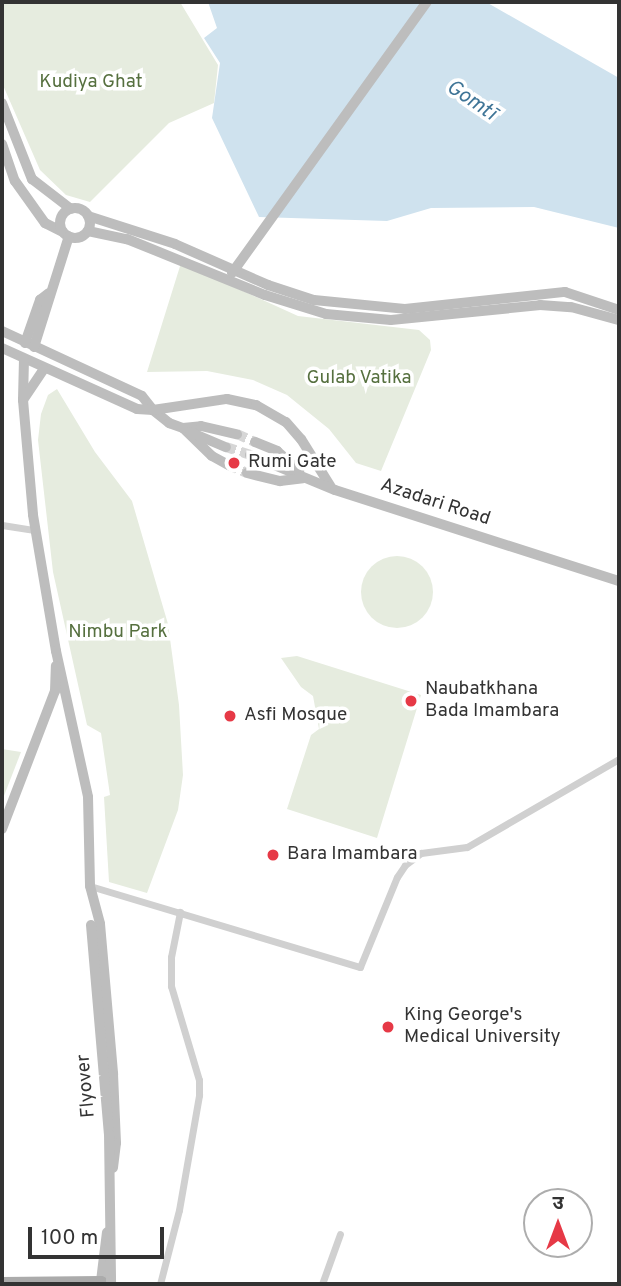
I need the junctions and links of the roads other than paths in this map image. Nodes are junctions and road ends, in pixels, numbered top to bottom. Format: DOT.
graph roads {
  1 [pos="427,2"];
  2 [pos="2,103"];
  3 [pos="2,144"];
  4 [pos="71,209"];
  5 [pos="88,216"];
  6 [pos="88,230"];
  7 [pos="66,234"];
  8 [pos="232,274"];
  9 [pos="450,304"];
  10 [pos="619,310"];
  11 [pos="452,316"];
  12 [pos="619,320"];
  13 [pos="2,331"];
  14 [pos="29,345"];
  15 [pos="2,348"];
  16 [pos="24,359"];
  17 [pos="44,369"];
  18 [pos="23,400"];
  19 [pos="153,410"];
  20 [pos="183,428"];
  21 [pos="237,434"];
  22 [pos="255,442"];
  23 [pos="226,447"];
  24 [pos="250,455"];
  25 [pos="228,465"];
  26 [pos="247,473"];
  27 [pos="306,478"];
  28 [pos="331,487"];
  29 [pos="2,525"];
  30 [pos="36,530"];
  31 [pos="617,577"];
  32 [pos="56,652"];
  33 [pos="619,759"];
  34 [pos="2,829"];
  35 [pos="90,886"];
  36 [pos="180,912"];
  37 [pos="340,1234"];
  38 [pos="2,1282"];
  39 [pos="107,1283"];
  40 [pos="160,1284"];
  41 [pos="321,1284"];
  1 -- 8 [label="street"];
  2 -- 4 [label="street"];
  3 -- 7 [label="street"];
  4 -- 5 [label="street"];
  4 -- 7 [label="street"];
  5 -- 6 [label="street"];
  5 -- 8 [label="street"];
  6 -- 7 [label="street"];
  6 -- 8 [label="street"];
  7 -- 14 [label="street"];
  8 -- 9 [label="street"];
  8 -- 11 [label="street"];
  9 -- 10 [label="street"];
  9 -- 11 [label="street"];
  11 -- 12 [label="street"];
  13 -- 14 [label="street"];
  14 -- 19 [label="street"];
  15 -- 16 [label="street"];
  16 -- 17 [label="street"];
  16 -- 18 [label="street"];
  17 -- 18 [label="street"];
  17 -- 19 [label="street"];
  18 -- 30 [label="street"];
  19 -- 20 [label="street"];
  19 -- 28 [label="street"];
  20 -- 21 [label="street"];
  20 -- 23 [label="street"];
  20 -- 25 [label="street"];
  22 -- 27 [label="street"];
  24 -- 27 [label="street"];
  26 -- 27 [label="street, Azadari Road"];
  27 -- 28 [label="street, Azadari Road"];
  28 -- 31 [label="street, Azadari Road"];
  29 -- 30 [label="street"];
  30 -- 32 [label="street"];
  32 -- 34 [label="street"];
  32 -- 35 [label="street"];
  33 -- 36 [label="street"];
  35 -- 36 [label="street"];
  35 -- 39 [label="street, Flyover, bridge"];
  35 -- 39 [label="street"];
  36 -- 40 [label="street"];
  37 -- 41 [label="street"];
  38 -- 39 [label="main road"];
}
